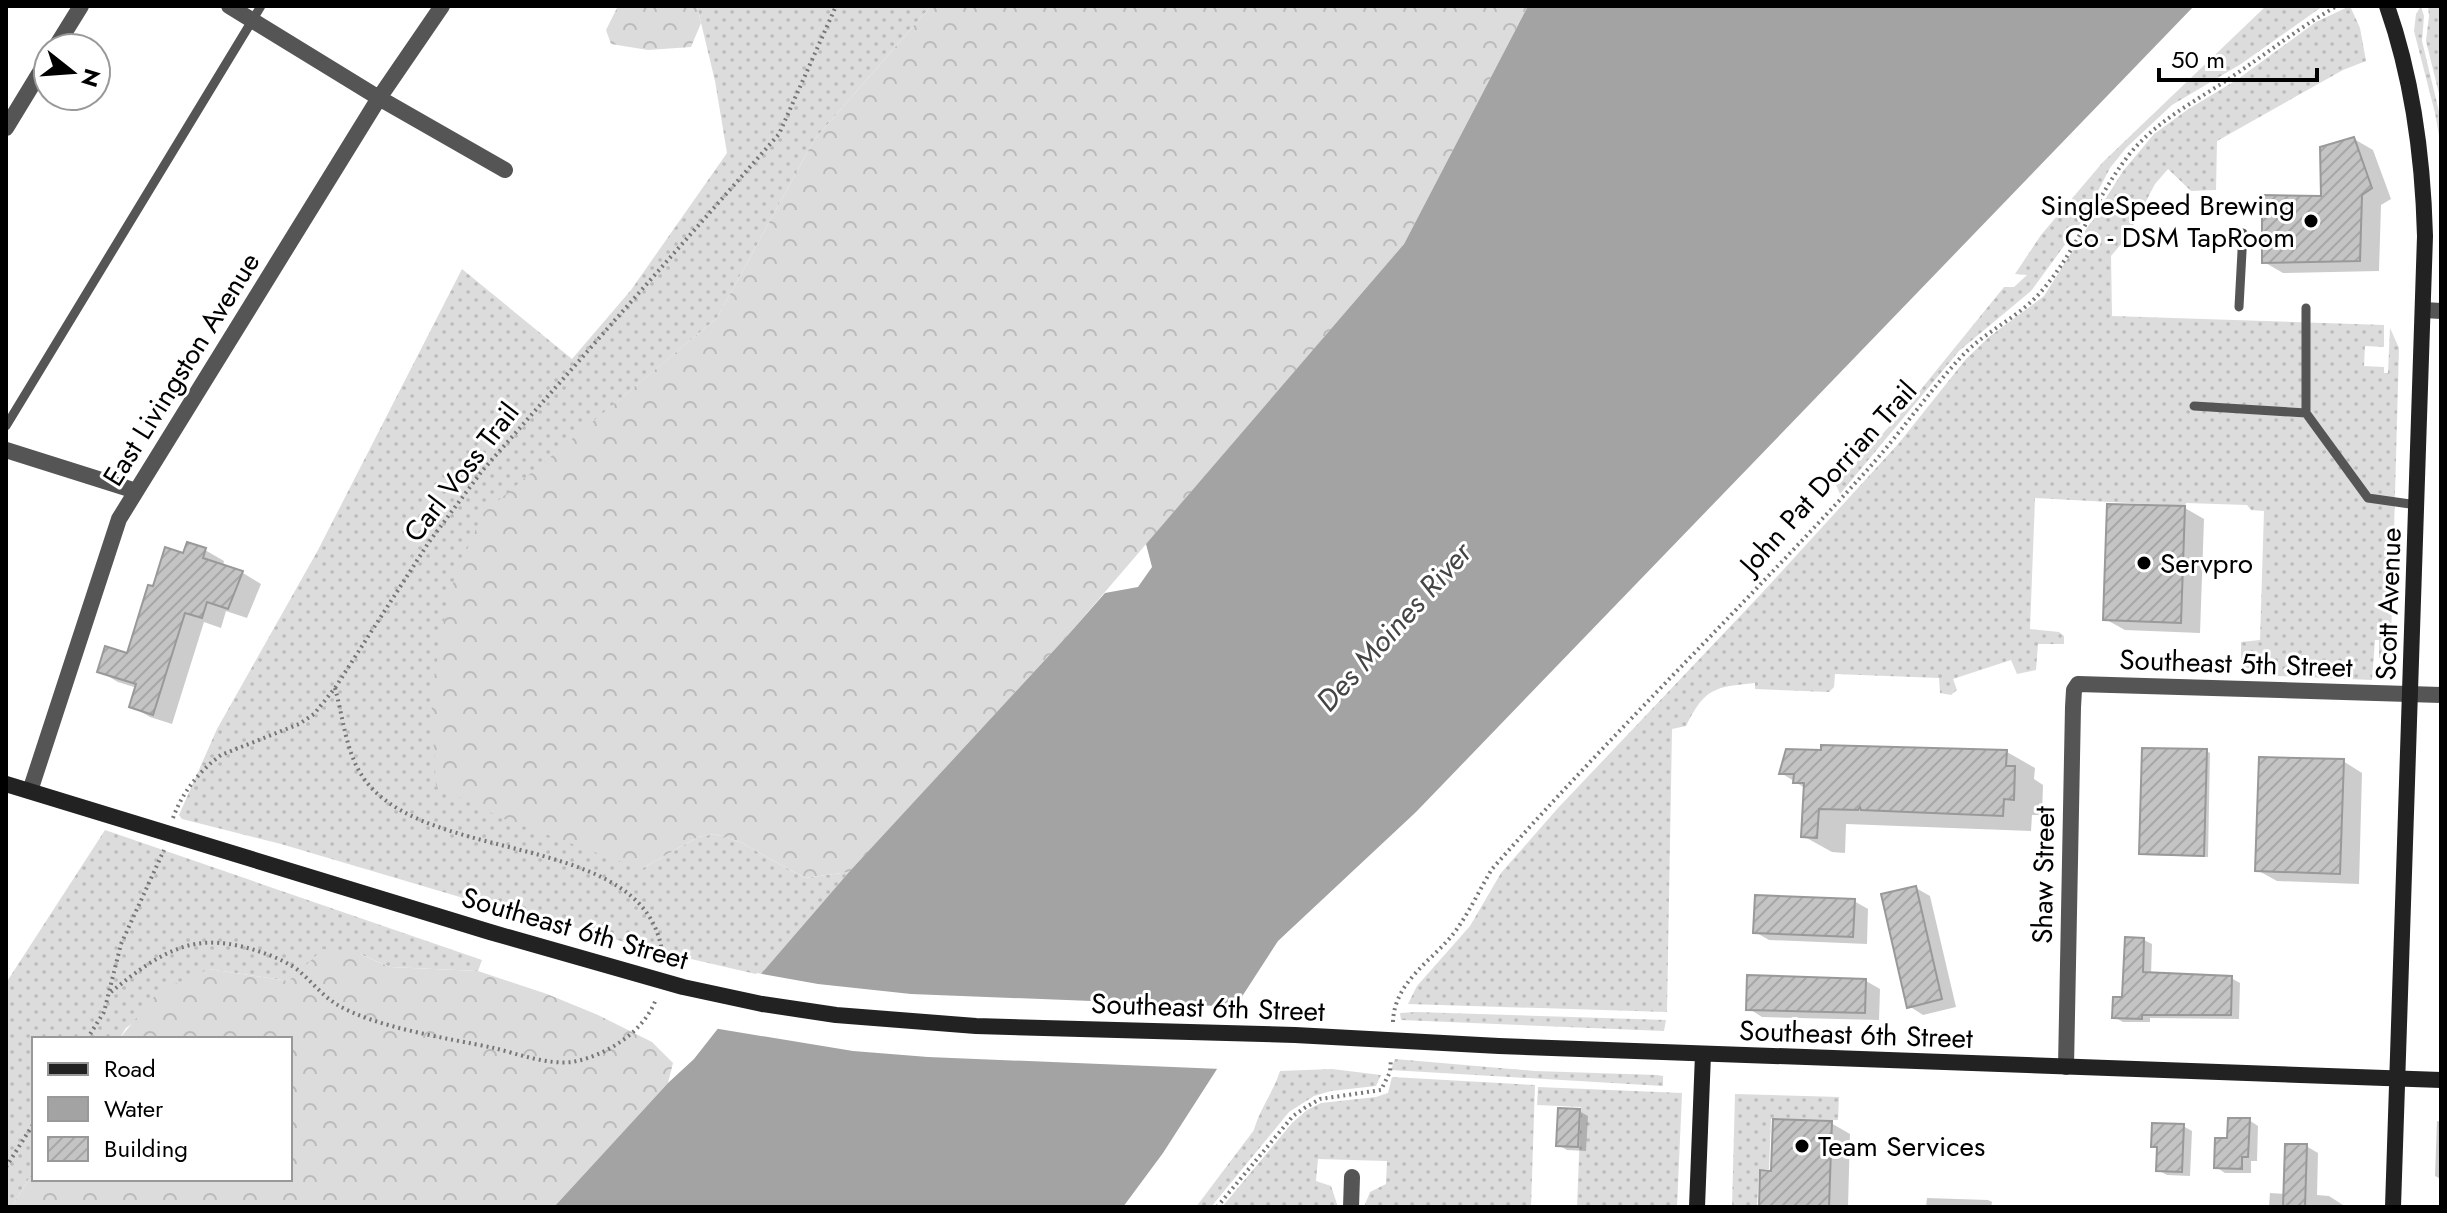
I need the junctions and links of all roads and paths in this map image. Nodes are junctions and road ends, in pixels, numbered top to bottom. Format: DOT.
graph roads {
  1 [pos="81,6"];
  2 [pos="229,6"];
  3 [pos="442,6"];
  4 [pos="836,6"];
  5 [pos="2337,6"];
  6 [pos="2389,6"];
  7 [pos="256,13"];
  8 [pos="65,32"];
  9 [pos="32,85"];
  10 [pos="379,98"];
  11 [pos="6,128"];
  12 [pos="505,170"];
  13 [pos="2243,233"];
  14 [pos="2239,307"];
  15 [pos="2306,308"];
  16 [pos="2432,310"];
  17 [pos="2194,406"];
  18 [pos="2306,413"];
  19 [pos="6,426"];
  20 [pos="6,450"];
  21 [pos="136,491"];
  22 [pos="2417,505"];
  23 [pos="2078,684"];
  24 [pos="2412,694"];
  25 [pos="2441,695"];
  26 [pos="6,784"];
  27 [pos="30,791"];
  28 [pos="173,816"];
  29 [pos="164,851"];
  30 [pos="1393,1021"];
  31 [pos="88,1037"];
  32 [pos="1703,1054"];
  33 [pos="1391,1059"];
  34 [pos="2066,1067"];
  35 [pos="2398,1079"];
  36 [pos="2441,1080"];
  37 [pos="32,1126"];
  38 [pos="17,1148"];
  39 [pos="6,1155"];
  40 [pos="6,1167"];
  41 [pos="1352,1177"];
  42 [pos="1217,1207"];
  43 [pos="1351,1207"];
  44 [pos="1697,1207"];
  45 [pos="2393,1207"];
  1 -- 8 [label="street"];
  2 -- 7 [label="street"];
  3 -- 10 [label="street, East Livingston Avenue"];
  4 -- 28 [label="path, Carl Voss Trail"];
  5 -- 30 [label="path, John Pat Dorrian Trail"];
  6 -- 16 [label="main road, Scott Avenue"];
  7 -- 10 [label="street"];
  7 -- 19 [label="lane"];
  9 -- 11 [label="street"];
  10 -- 12 [label="street"];
  10 -- 21 [label="street, East Livingston Avenue"];
  13 -- 14 [label="lane"];
  15 -- 18 [label="lane"];
  16 -- 22 [label="main road, Scott Avenue"];
  17 -- 18 [label="lane"];
  18 -- 22 [label="lane"];
  20 -- 21 [label="street"];
  21 -- 27 [label="street, East Livingston Avenue"];
  22 -- 24 [label="main road, Scott Avenue"];
  23 -- 24 [label="street, Southeast 5th Street"];
  23 -- 34 [label="street, Shaw Street"];
  24 -- 25 [label="street, Southeast 5th Street"];
  24 -- 35 [label="main road, Scott Avenue"];
  26 -- 27 [label="main road, Southeast 6th Street"];
  27 -- 32 [label="main road, Southeast 6th Street"];
  29 -- 31 [label="path"];
  32 -- 34 [label="main road, Southeast 6th Street"];
  32 -- 44 [label="main road"];
  33 -- 42 [label="path"];
  34 -- 35 [label="main road, Southeast 6th Street"];
  35 -- 36 [label="main road, Southeast 6th Street"];
  35 -- 45 [label="main road, Scott Avenue"];
  37 -- 38 [label="path"];
  38 -- 39 [label="path"];
  38 -- 40 [label="path"];
  41 -- 43 [label="street"];
}
